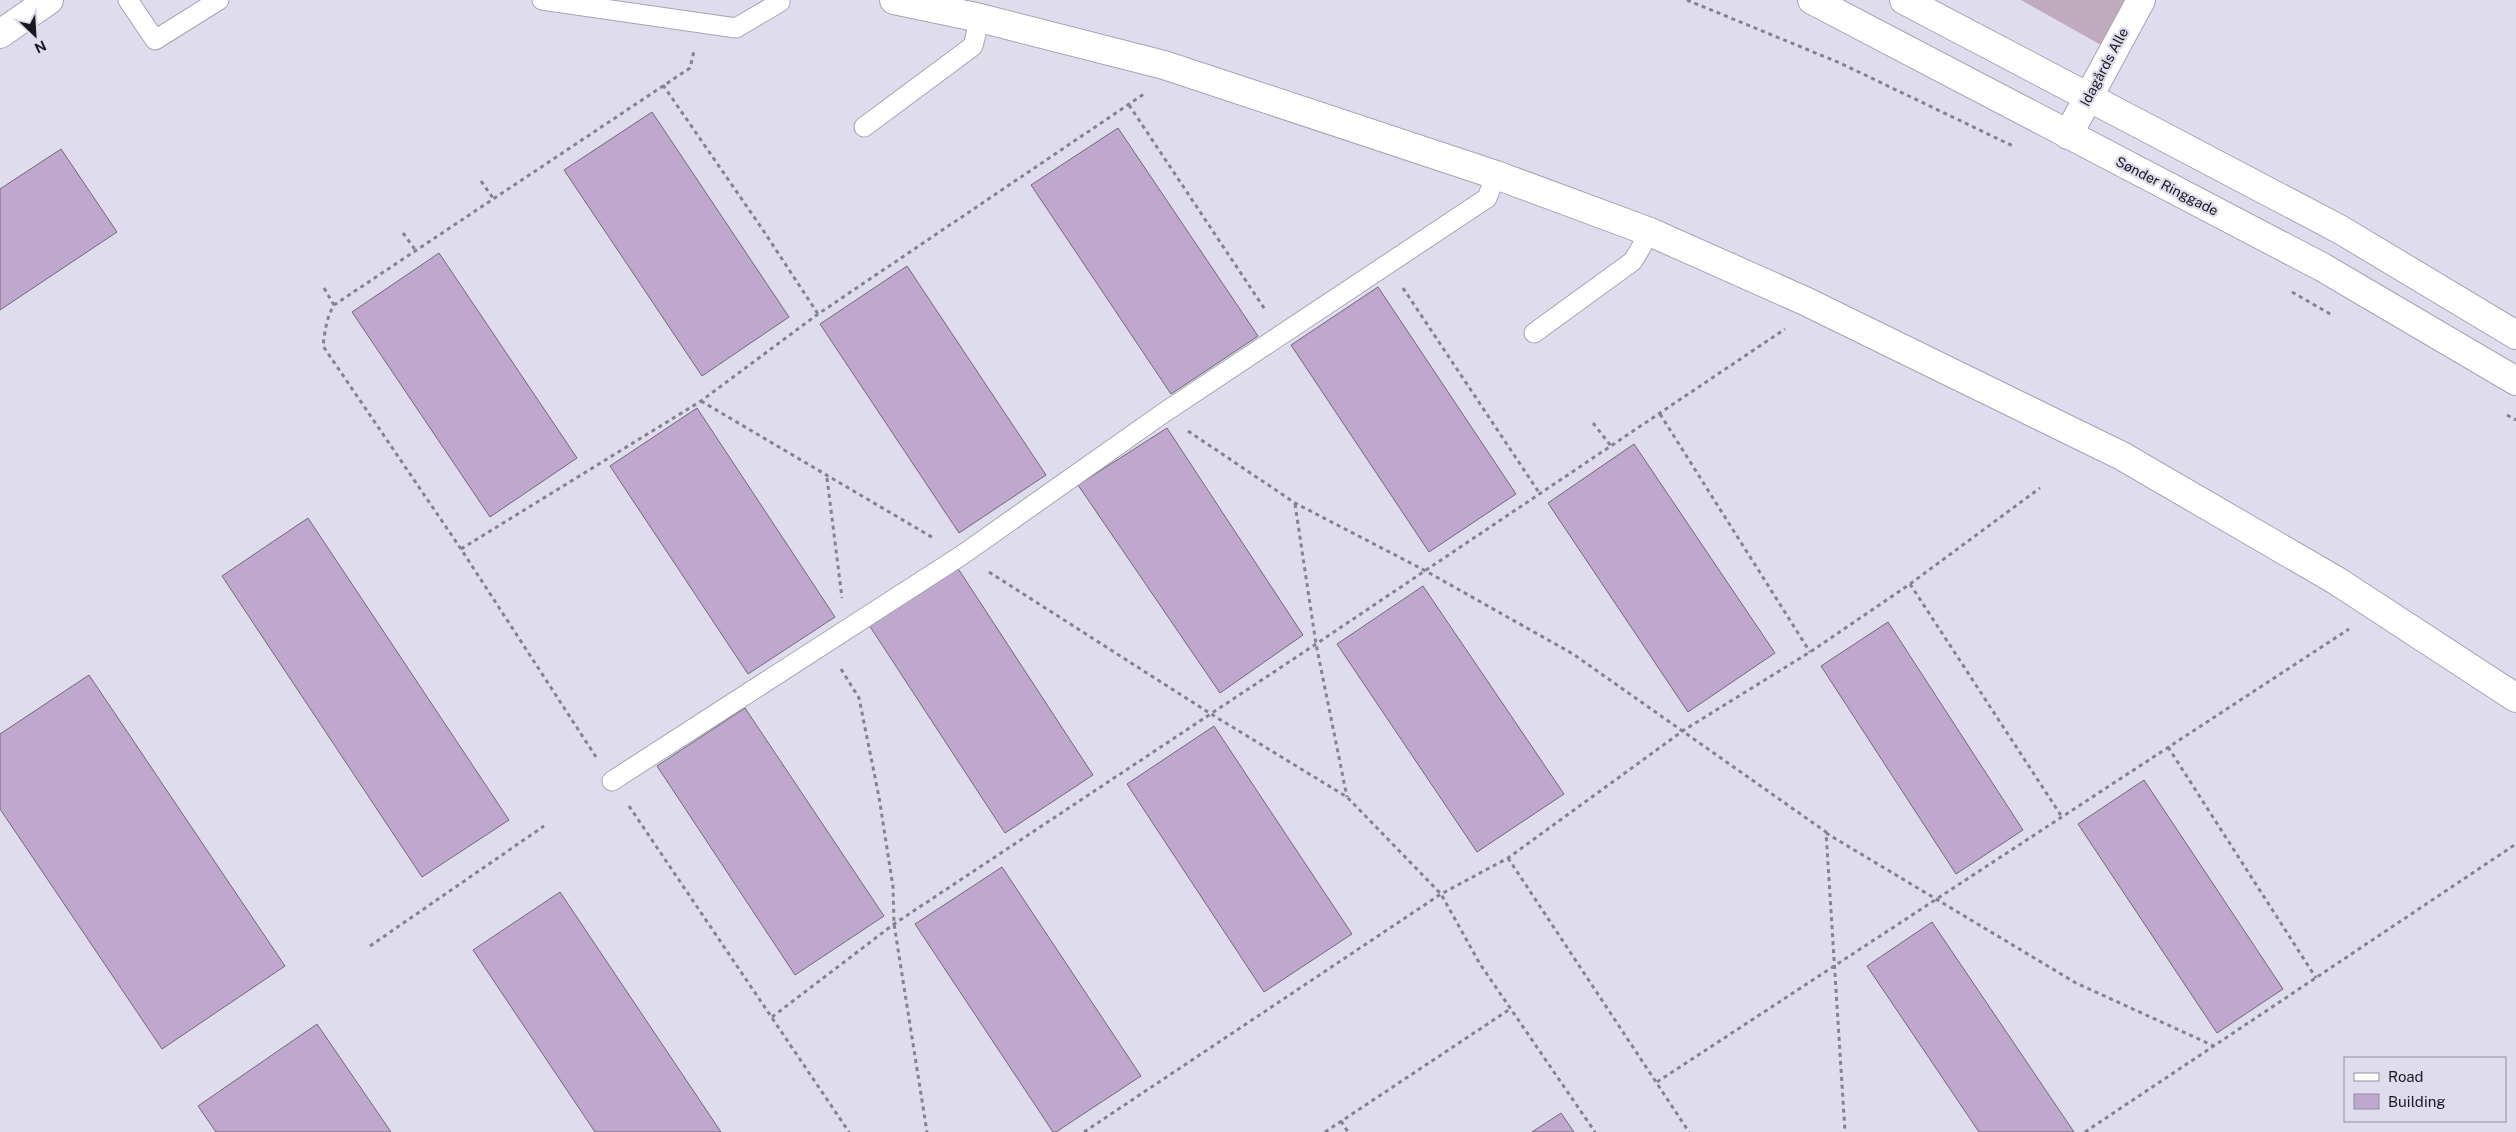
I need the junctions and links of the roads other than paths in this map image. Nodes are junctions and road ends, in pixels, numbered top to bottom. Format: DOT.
graph roads {
  1 [pos="49,0"];
  2 [pos="128,0"];
  3 [pos="219,0"];
  4 [pos="542,0"];
  5 [pos="780,0"];
  6 [pos="894,0"];
  7 [pos="1812,0"];
  8 [pos="1904,0"];
  9 [pos="2141,0"];
  10 [pos="980,18"];
  11 [pos="0,34"];
  12 [pos="2088,97"];
  13 [pos="864,127"];
  14 [pos="2068,135"];
  15 [pos="1496,175"];
  16 [pos="1650,232"];
  17 [pos="1534,333"];
  18 [pos="2516,335"];
  19 [pos="2516,381"];
  20 [pos="2516,698"];
  21 [pos="612,781"];
  1 -- 11 [label="street"];
  2 -- 3 [label="lane"];
  4 -- 5 [label="lane"];
  6 -- 10 [label="street"];
  7 -- 14 [label="street, Sønder Ringgade"];
  8 -- 12 [label="street"];
  9 -- 12 [label="street, Idagårds Alle"];
  10 -- 13 [label="lane"];
  10 -- 15 [label="street"];
  12 -- 14 [label="street, Idagårds Alle"];
  12 -- 18 [label="street"];
  14 -- 19 [label="street, Sønder Ringgade"];
  15 -- 16 [label="street"];
  15 -- 21 [label="lane"];
  16 -- 17 [label="lane"];
  16 -- 20 [label="street"];
}
